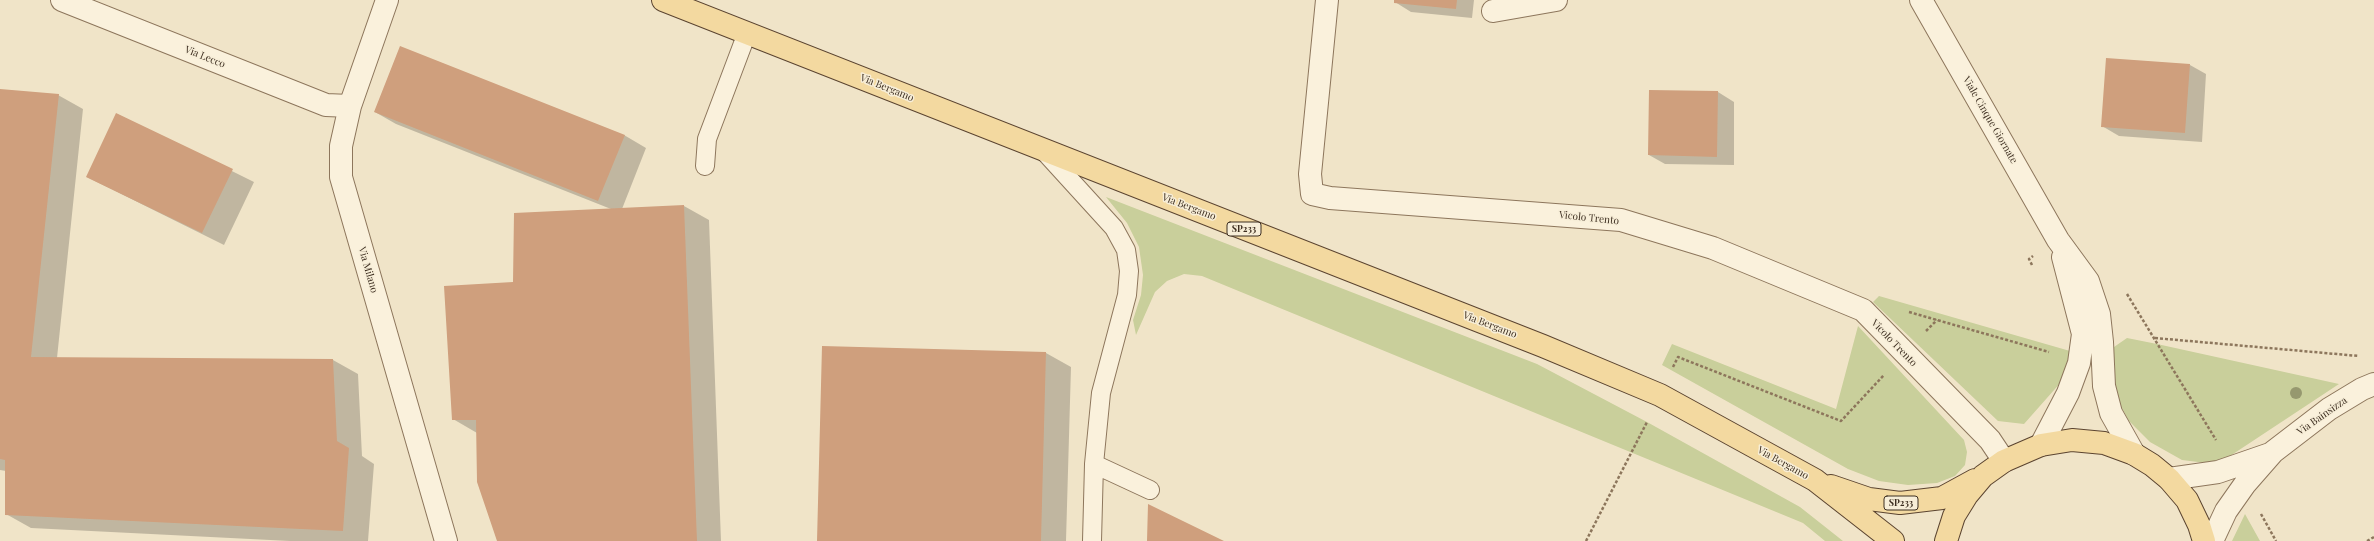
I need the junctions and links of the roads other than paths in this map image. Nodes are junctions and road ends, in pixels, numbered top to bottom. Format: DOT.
graph roads {
  1 [pos="62,0"];
  2 [pos="387,0"];
  3 [pos="663,0"];
  4 [pos="1327,0"];
  5 [pos="1556,0"];
  6 [pos="1921,0"];
  7 [pos="1493,11"];
  8 [pos="747,33"];
  9 [pos="350,106"];
  10 [pos="1042,149"];
  11 [pos="705,166"];
  12 [pos="2058,240"];
  13 [pos="2374,384"];
  14 [pos="2041,445"];
  15 [pos="2272,452"];
  16 [pos="2134,454"];
  17 [pos="2004,460"];
  18 [pos="1094,464"];
  19 [pos="1984,476"];
  20 [pos="2169,479"];
  21 [pos="1815,480"];
  22 [pos="1150,490"];
  23 [pos="446,541"];
  24 [pos="1092,541"];
  25 [pos="1893,541"];
  26 [pos="1946,541"];
  27 [pos="2204,541"];
  28 [pos="2212,541"];
  1 -- 9 [label="street, Via Lecco"];
  2 -- 9 [label="street, Via Milano"];
  3 -- 8 [label="main road, Via Bergamo / SP233"];
  4 -- 17 [label="street, Vicolo Trento"];
  5 -- 7 [label="street"];
  6 -- 12 [label="street, Viale Cinque Giornate"];
  8 -- 10 [label="main road, Via Bergamo / SP233"];
  8 -- 11 [label="lane"];
  9 -- 23 [label="street, Via Milano"];
  10 -- 18 [label="lane"];
  10 -- 21 [label="main road, Via Bergamo / SP233"];
  12 -- 14 [label="street, Viale Cinque Giornate"];
  12 -- 16 [label="street, Viale Cinque Giornate"];
  13 -- 15 [label="street, Via Bainsizza"];
  14 -- 16 [label="main road, SP233"];
  14 -- 17 [label="main road, SP233"];
  15 -- 20 [label="street, Via Bainsizza"];
  15 -- 28 [label="street, Via Bainsizza"];
  16 -- 20 [label="main road, SP233"];
  17 -- 19 [label="main road, SP233"];
  18 -- 22 [label="lane"];
  18 -- 24 [label="lane"];
  19 -- 21 [label="main road, Via Bergamo / SP233"];
  19 -- 26 [label="main road, SP233"];
  20 -- 27 [label="main road, SP233"];
  21 -- 25 [label="main road, Via Bergamo / SP233"];
}
